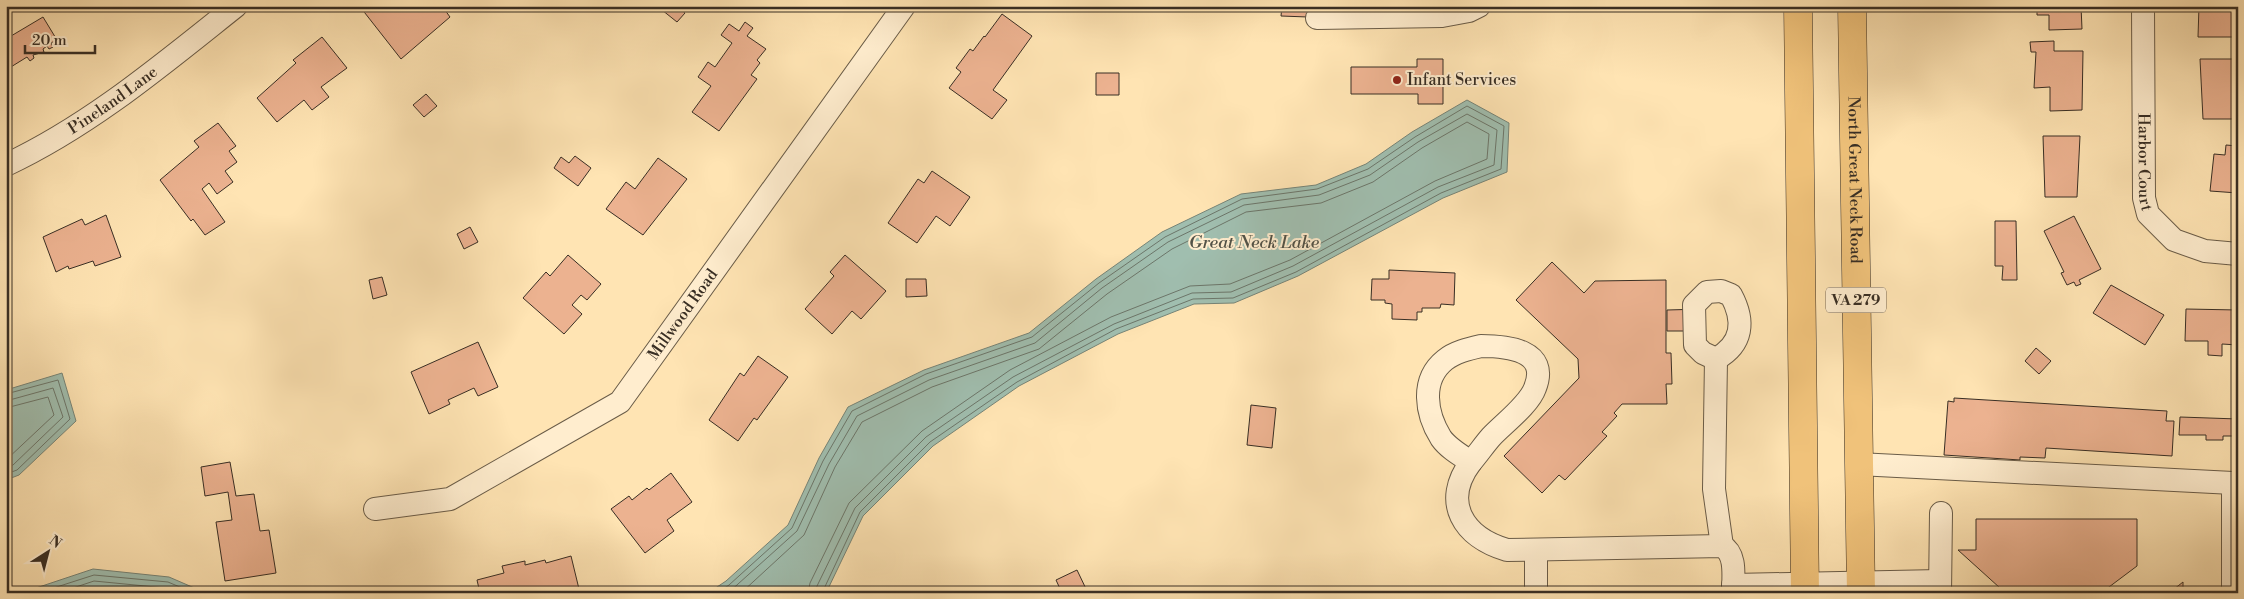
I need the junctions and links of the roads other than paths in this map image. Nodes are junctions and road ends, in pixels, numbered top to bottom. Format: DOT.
graph roads {
  1 [pos="236,6"];
  2 [pos="904,6"];
  3 [pos="1479,6"];
  4 [pos="1798,6"];
  5 [pos="1852,6"];
  6 [pos="2143,6"];
  7 [pos="1317,18"];
  8 [pos="6,165"];
  9 [pos="2238,254"];
  10 [pos="1716,359"];
  11 [pos="1471,462"];
  12 [pos="1858,464"];
  13 [pos="375,509"];
  14 [pos="1941,514"];
  15 [pos="1722,546"];
  16 [pos="1536,550"];
  17 [pos="1940,587"];
  18 [pos="1805,588"];
  19 [pos="1861,588"];
  20 [pos="1733,589"];
  21 [pos="1536,593"];
  22 [pos="2233,593"];
  1 -- 8 [label="street, Pineland Lane"];
  2 -- 13 [label="street, Millwood Road"];
  3 -- 7 [label="street"];
  4 -- 18 [label="main road, VA 279"];
  5 -- 12 [label="main road, North Great Neck Road / VA 279"];
  6 -- 9 [label="street, Harbor Court"];
  10 -- 15 [label="street"];
  11 -- 11 [label="street"];
  11 -- 16 [label="street"];
  12 -- 19 [label="main road, North Great Neck Road / VA 279"];
  12 -- 22 [label="street"];
  14 -- 17 [label="street"];
  15 -- 16 [label="street"];
  15 -- 20 [label="street"];
  16 -- 21 [label="street"];
  17 -- 19 [label="street"];
  18 -- 19 [label="street"];
  18 -- 20 [label="street"];
}
